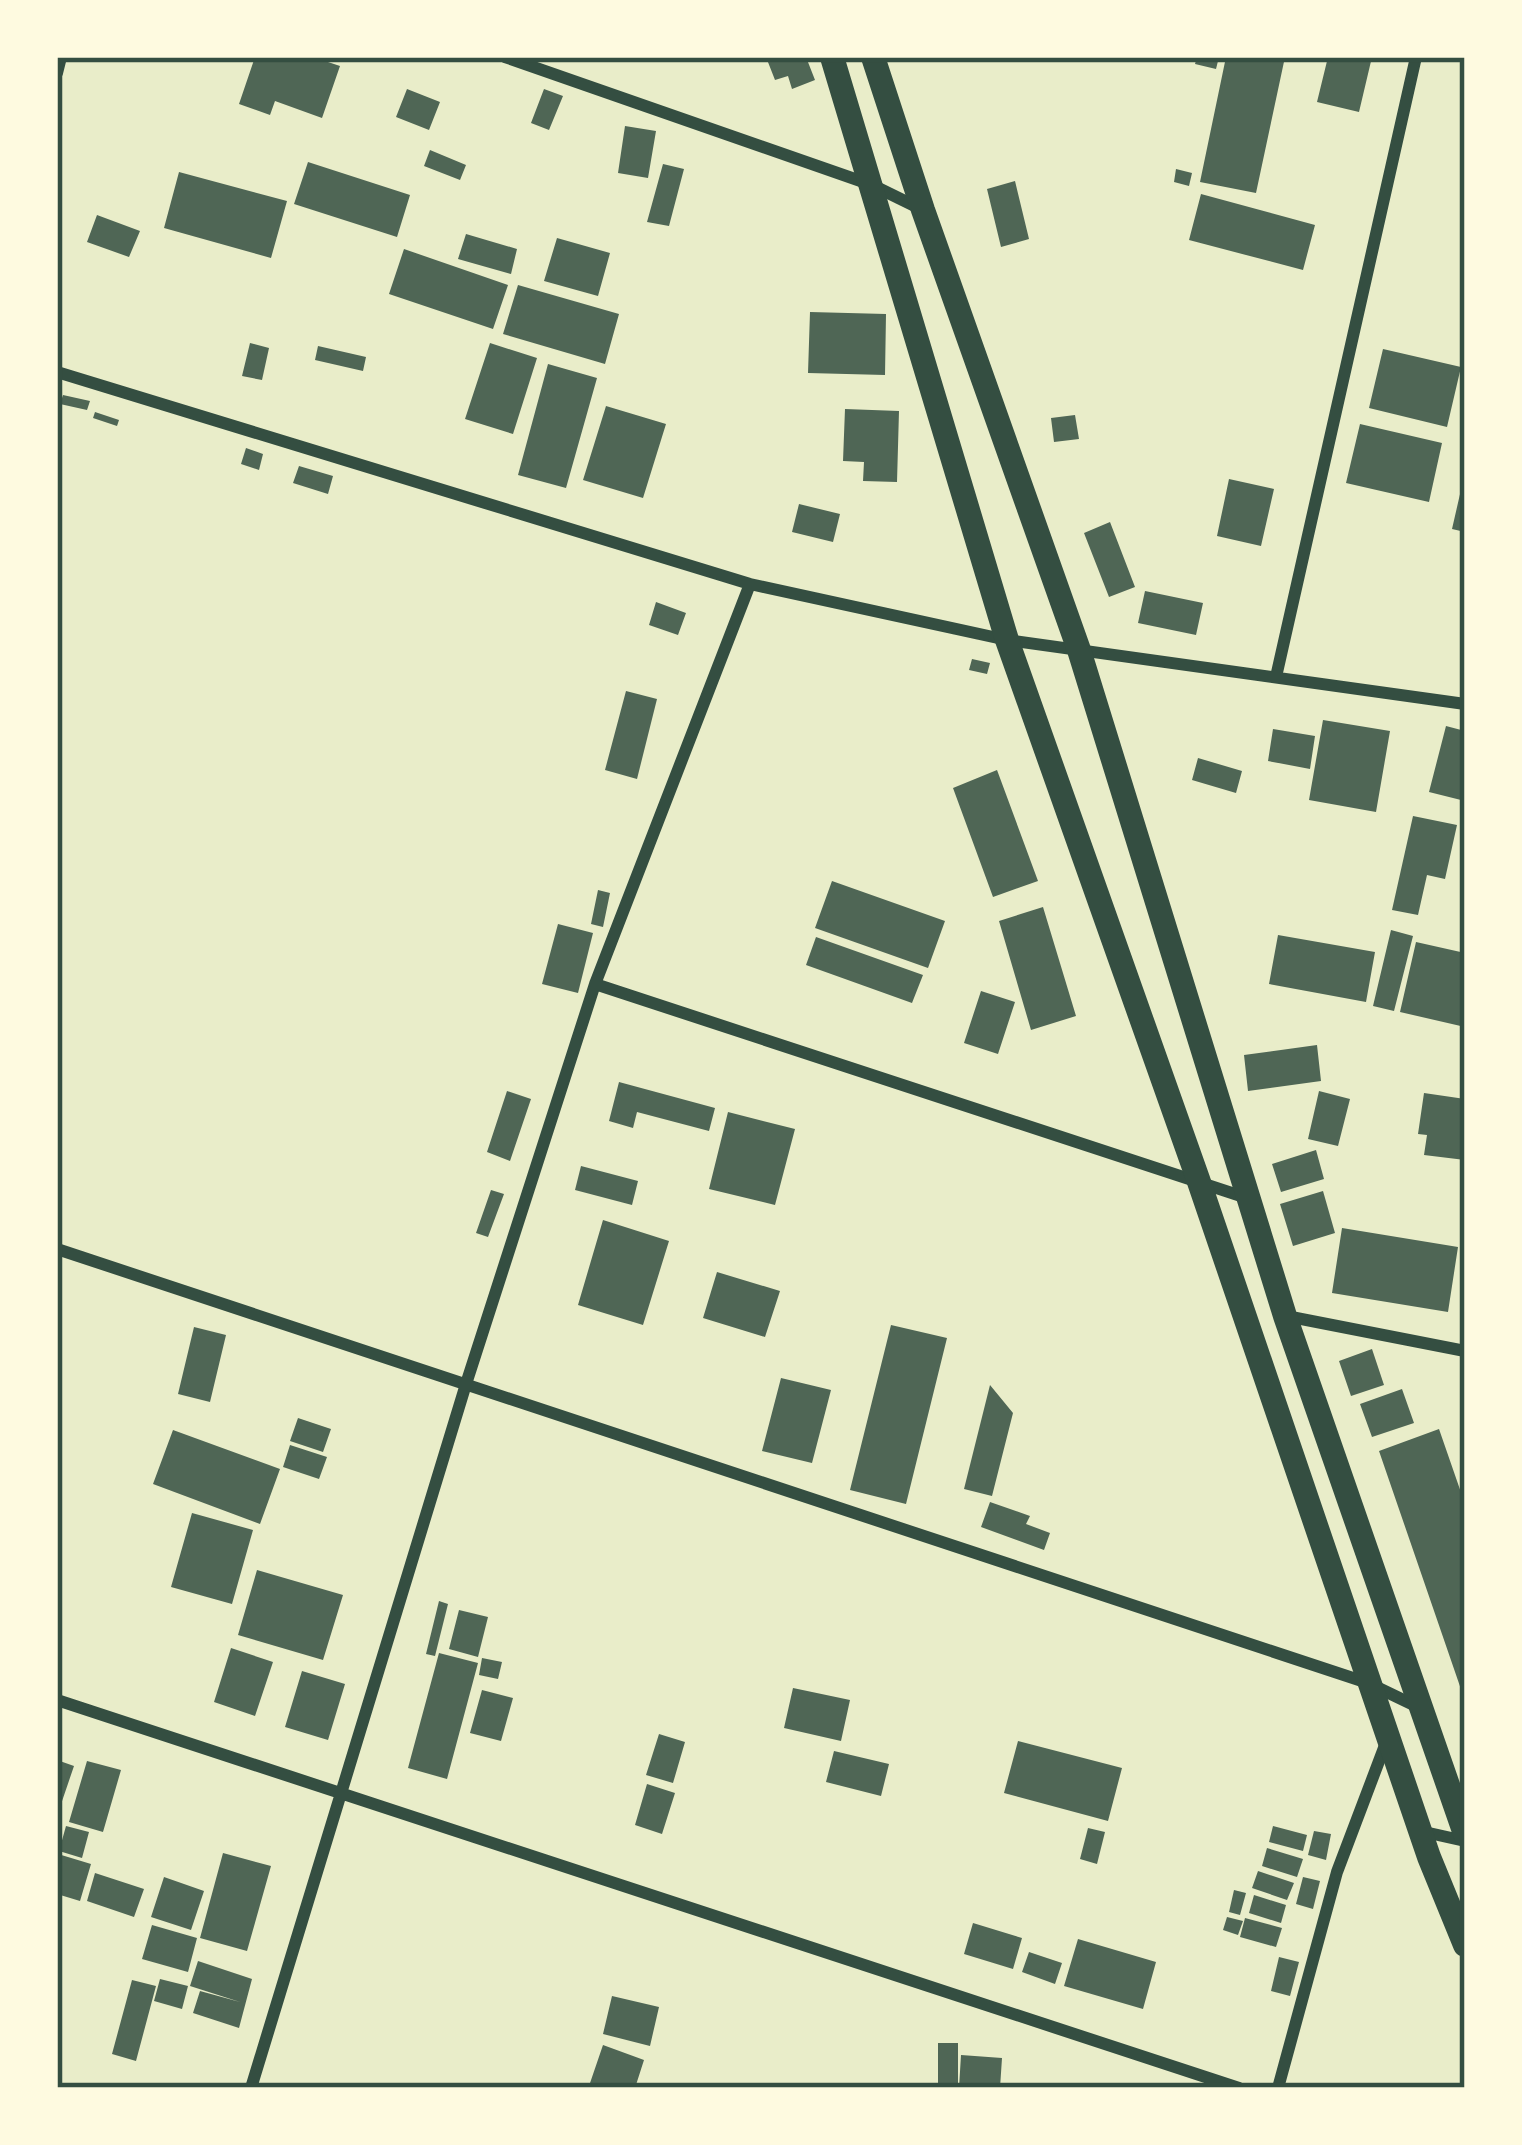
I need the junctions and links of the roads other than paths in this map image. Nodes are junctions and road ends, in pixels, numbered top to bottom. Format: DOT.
graph roads {
  1 [pos="62,57"];
  2 [pos="505,57"];
  3 [pos="832,57"];
  4 [pos="873,57"];
  5 [pos="1416,57"];
  6 [pos="57,73"];
  7 [pos="872,185"];
  8 [pos="923,211"];
  9 [pos="57,372"];
  10 [pos="750,584"];
  11 [pos="1007,640"];
  12 [pos="1079,650"];
  13 [pos="1276,677"];
  14 [pos="1465,704"];
  15 [pos="595,984"];
  16 [pos="1198,1179"];
  17 [pos="1246,1198"];
  18 [pos="57,1249"];
  19 [pos="1285,1316"];
  20 [pos="1465,1351"];
  21 [pos="466,1384"];
  22 [pos="1368,1682"];
  23 [pos="57,1700"];
  24 [pos="1419,1707"];
  25 [pos="1388,1738"];
  26 [pos="342,1797"];
  27 [pos="1420,1831"];
  28 [pos="1465,1837"];
  29 [pos="1465,1945"];
  30 [pos="251,2088"];
  31 [pos="1239,2088"];
  32 [pos="1278,2088"];
  1 -- 6 [label="street"];
  2 -- 7 [label="street"];
  3 -- 7 [label="main road"];
  4 -- 8 [label="main road"];
  5 -- 13 [label="street"];
  7 -- 8 [label="street"];
  7 -- 11 [label="main road"];
  8 -- 12 [label="main road"];
  9 -- 10 [label="street"];
  10 -- 11 [label="street"];
  10 -- 15 [label="street"];
  11 -- 12 [label="street"];
  11 -- 16 [label="main road"];
  12 -- 13 [label="street"];
  12 -- 17 [label="main road"];
  13 -- 14 [label="street"];
  15 -- 16 [label="street"];
  15 -- 21 [label="street"];
  16 -- 17 [label="street"];
  16 -- 22 [label="main road"];
  17 -- 19 [label="main road"];
  18 -- 21 [label="street"];
  19 -- 20 [label="street"];
  19 -- 24 [label="main road"];
  21 -- 22 [label="street"];
  21 -- 26 [label="street"];
  22 -- 24 [label="street"];
  22 -- 25 [label="main road"];
  23 -- 26 [label="street"];
  24 -- 28 [label="main road"];
  25 -- 27 [label="main road"];
  25 -- 32 [label="street"];
  26 -- 30 [label="street"];
  26 -- 31 [label="street"];
  27 -- 28 [label="street"];
  27 -- 29 [label="main road"];
}
